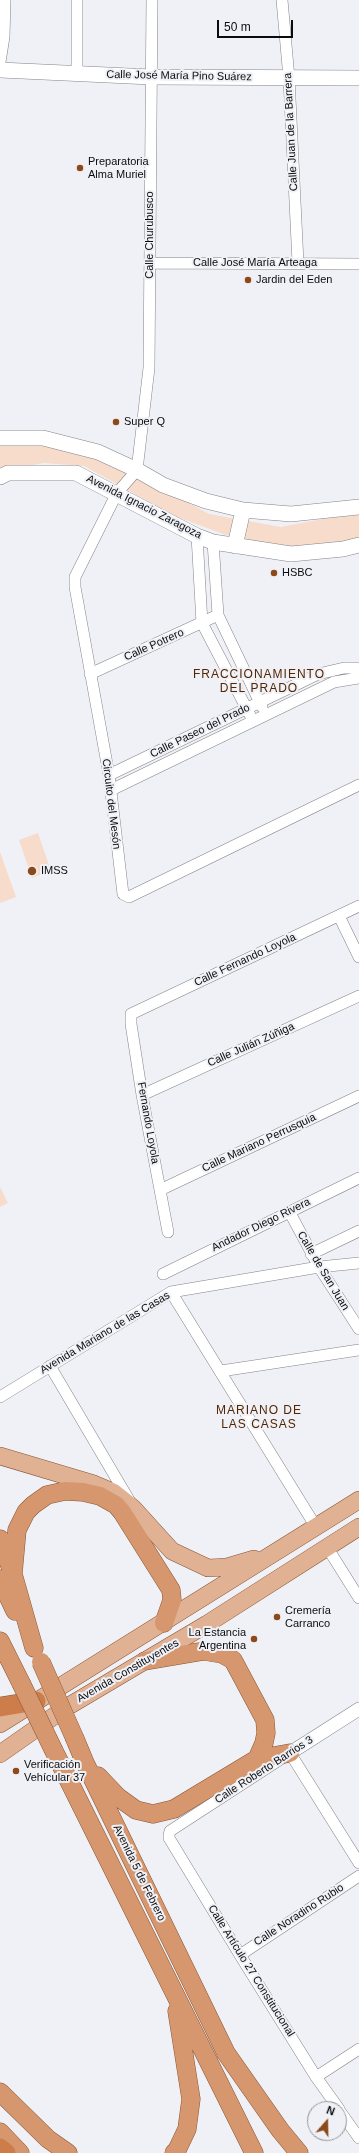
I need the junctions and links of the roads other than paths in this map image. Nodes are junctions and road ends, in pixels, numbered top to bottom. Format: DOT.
graph roads {
  1 [pos="5,0"];
  2 [pos="77,0"];
  3 [pos="152,0"];
  4 [pos="282,0"];
  5 [pos="0,62"];
  6 [pos="0,70"];
  7 [pos="77,74"];
  8 [pos="151,77"];
  9 [pos="289,78"];
  10 [pos="359,78"];
  11 [pos="150,263"];
  12 [pos="298,264"];
  13 [pos="359,264"];
  14 [pos="0,438"];
  15 [pos="137,470"];
  16 [pos="0,477"];
  17 [pos="117,493"];
  18 [pos="359,507"];
  19 [pos="242,510"];
  20 [pos="197,536"];
  21 [pos="213,542"];
  22 [pos="359,545"];
  23 [pos="235,546"];
  24 [pos="218,615"];
  25 [pos="202,623"];
  26 [pos="359,668"];
  27 [pos="90,674"];
  28 [pos="359,678"];
  29 [pos="260,702"];
  30 [pos="247,709"];
  31 [pos="265,715"];
  32 [pos="254,722"];
  33 [pos="109,775"];
  34 [pos="359,786"];
  35 [pos="110,790"];
  36 [pos="359,906"];
  37 [pos="339,916"];
  38 [pos="359,957"];
  39 [pos="359,996"];
  40 [pos="131,1014"];
  41 [pos="142,1095"];
  42 [pos="359,1096"];
  43 [pos="359,1178"];
  44 [pos="160,1190"];
  45 [pos="289,1211"];
  46 [pos="359,1231"];
  47 [pos="168,1232"];
  48 [pos="311,1254"];
  49 [pos="359,1263"];
  50 [pos="319,1267"];
  51 [pos="164,1274"];
  52 [pos="171,1292"];
  53 [pos="359,1310"];
  54 [pos="348,1312"];
  55 [pos="359,1329"];
  56 [pos="359,1350"];
  57 [pos="50,1366"];
  58 [pos="221,1371"];
  59 [pos="0,1397"];
  60 [pos="0,1456"];
  61 [pos="359,1500"];
  62 [pos="133,1508"];
  63 [pos="316,1527"];
  64 [pos="359,1527"];
  65 [pos="0,1539"];
  66 [pos="327,1547"];
  67 [pos="277,1551"];
  68 [pos="7,1576"];
  69 [pos="359,1598"];
  70 [pos="164,1623"];
  71 [pos="0,1641"];
  72 [pos="145,1661"];
  73 [pos="36,1701"];
  74 [pos="0,1707"];
  75 [pos="359,1708"];
  76 [pos="0,1724"];
  77 [pos="290,1753"];
  78 [pos="0,1754"];
  79 [pos="257,1759"];
  80 [pos="85,1762"];
  81 [pos="170,1831"];
  82 [pos="359,1863"];
  83 [pos="359,1876"];
  84 [pos="240,1954"];
  85 [pos="175,1994"];
  86 [pos="359,2050"];
  87 [pos="316,2077"];
  88 [pos="0,2092"];
  89 [pos="0,2098"];
  90 [pos="333,2101"];
  91 [pos="347,2121"];
  92 [pos="0,2132"];
  93 [pos="359,2138"];
  94 [pos="0,2148"];
  95 [pos="6,2153"];
  96 [pos="20,2153"];
  97 [pos="52,2153"];
  98 [pos="68,2153"];
  99 [pos="174,2153"];
  100 [pos="254,2153"];
  101 [pos="299,2153"];
  1 -- 5 [label="street"];
  2 -- 7 [label="street"];
  3 -- 8 [label="street, Calle Churubusco"];
  4 -- 9 [label="street, Calle Juan de la Barrera"];
  6 -- 7 [label="main road, Calle José María Pino Suárez"];
  7 -- 8 [label="main road, Calle José María Pino Suárez"];
  8 -- 9 [label="main road, Calle José María Pino Suárez"];
  8 -- 11 [label="street, Calle Churubusco"];
  9 -- 10 [label="main road, Calle José María Pino Suárez"];
  9 -- 12 [label="street, Calle Juan de la Barrera"];
  11 -- 12 [label="street, Calle José María Arteaga"];
  11 -- 15 [label="street, Calle Churubusco"];
  12 -- 13 [label="street, Calle José María Arteaga"];
  14 -- 15 [label="main road"];
  15 -- 17 [label="street, Circuito del Mesón"];
  15 -- 19 [label="main road"];
  16 -- 17 [label="main road, Avenida Ignacio Zaragoza"];
  17 -- 20 [label="main road, Avenida Ignacio Zaragoza"];
  17 -- 27 [label="street, Circuito del Mesón"];
  18 -- 19 [label="main road"];
  19 -- 23 [label="main road"];
  20 -- 21 [label="main road, Avenida Ignacio Zaragoza"];
  20 -- 25 [label="street"];
  21 -- 23 [label="main road, Avenida Ignacio Zaragoza"];
  21 -- 24 [label="street"];
  22 -- 23 [label="main road, Avenida Ignacio Zaragoza"];
  24 -- 25 [label="street, Calle Potrero"];
  24 -- 29 [label="street"];
  25 -- 27 [label="street, Calle Potrero"];
  25 -- 30 [label="street"];
  26 -- 29 [label="street, Calle Paseo del Prado"];
  27 -- 33 [label="street, Circuito del Mesón"];
  28 -- 31 [label="street, Calle Paseo del Prado"];
  29 -- 30 [label="street, Calle Paseo del Prado"];
  29 -- 31 [label="street"];
  30 -- 32 [label="street"];
  30 -- 33 [label="street, Calle Paseo del Prado"];
  31 -- 32 [label="street, Calle Paseo del Prado"];
  32 -- 35 [label="street, Calle Paseo del Prado"];
  33 -- 35 [label="street, Circuito del Mesón"];
  34 -- 35 [label="street, Circuito del Mesón"];
  36 -- 37 [label="street, Calle Fernando Loyola"];
  37 -- 38 [label="street"];
  37 -- 40 [label="street, Calle Fernando Loyola"];
  39 -- 41 [label="street, Calle Julián Zúñiga"];
  40 -- 41 [label="street, Fernando Loyola"];
  41 -- 44 [label="street, Fernando Loyola"];
  42 -- 44 [label="street, Calle Mariano Perrusquia"];
  43 -- 45 [label="street, Andador Diego Rivera"];
  44 -- 47 [label="street, Fernando Loyola"];
  45 -- 48 [label="street, Calle de San Juan"];
  45 -- 51 [label="street, Andador Diego Rivera"];
  46 -- 48 [label="street"];
  48 -- 50 [label="street, Calle de San Juan"];
  49 -- 50 [label="street, Avenida Mariano de las Casas"];
  50 -- 52 [label="street, Avenida Mariano de las Casas"];
  50 -- 54 [label="street, Calle de San Juan"];
  52 -- 57 [label="street, Avenida Mariano de las Casas"];
  52 -- 58 [label="street"];
  53 -- 54 [label="street"];
  54 -- 55 [label="street, Calle de San Juan"];
  56 -- 58 [label="street"];
  57 -- 59 [label="street, Avenida Mariano de las Casas"];
  57 -- 62 [label="street"];
  58 -- 63 [label="street"];
  60 -- 62 [label="main road"];
  61 -- 63 [label="main road, Avenida Constituyentes"];
  62 -- 67 [label="main road"];
  63 -- 67 [label="main road, Avenida Constituyentes"];
  64 -- 66 [label="main road, Avenida Constituyentes"];
  65 -- 68 [label="highway, Avenida 5 de Febrero"];
  66 -- 69 [label="street"];
  66 -- 72 [label="main road, Avenida Constituyentes"];
  67 -- 70 [label="main road, Avenida Constituyentes"];
  68 -- 70 [label="highway"];
  68 -- 80 [label="highway, Avenida 5 de Febrero, bridge"];
  70 -- 73 [label="main road, Avenida Constituyentes"];
  71 -- 85 [label="highway, Avenida 5 de Febrero, bridge"];
  72 -- 78 [label="main road, Avenida Constituyentes"];
  72 -- 79 [label="highway"];
  73 -- 74 [label="highway"];
  73 -- 76 [label="main road, Avenida Constituyentes"];
  75 -- 77 [label="street, Calle Roberto Barrios 3"];
  77 -- 79 [label="highway"];
  77 -- 81 [label="street, Calle Roberto Barrios 3"];
  77 -- 82 [label="street"];
  79 -- 80 [label="highway"];
  80 -- 101 [label="highway, Avenida 5 de Febrero"];
  81 -- 84 [label="street, Calle Artículo 27 Constitucional"];
  83 -- 84 [label="street, Calle Noradino Rubio"];
  84 -- 87 [label="street, Calle Artículo 27 Constitucional"];
  85 -- 99 [label="highway"];
  85 -- 100 [label="highway, Avenida 5 de Febrero"];
  86 -- 87 [label="street"];
  87 -- 90 [label="street, Calle Artículo 27 Constitucional"];
  88 -- 98 [label="highway"];
  89 -- 97 [label="highway"];
  91 -- 93 [label="street, Calle Artículo 27 Constitucional"];
  92 -- 96 [label="highway"];
  94 -- 95 [label="highway"];
}
